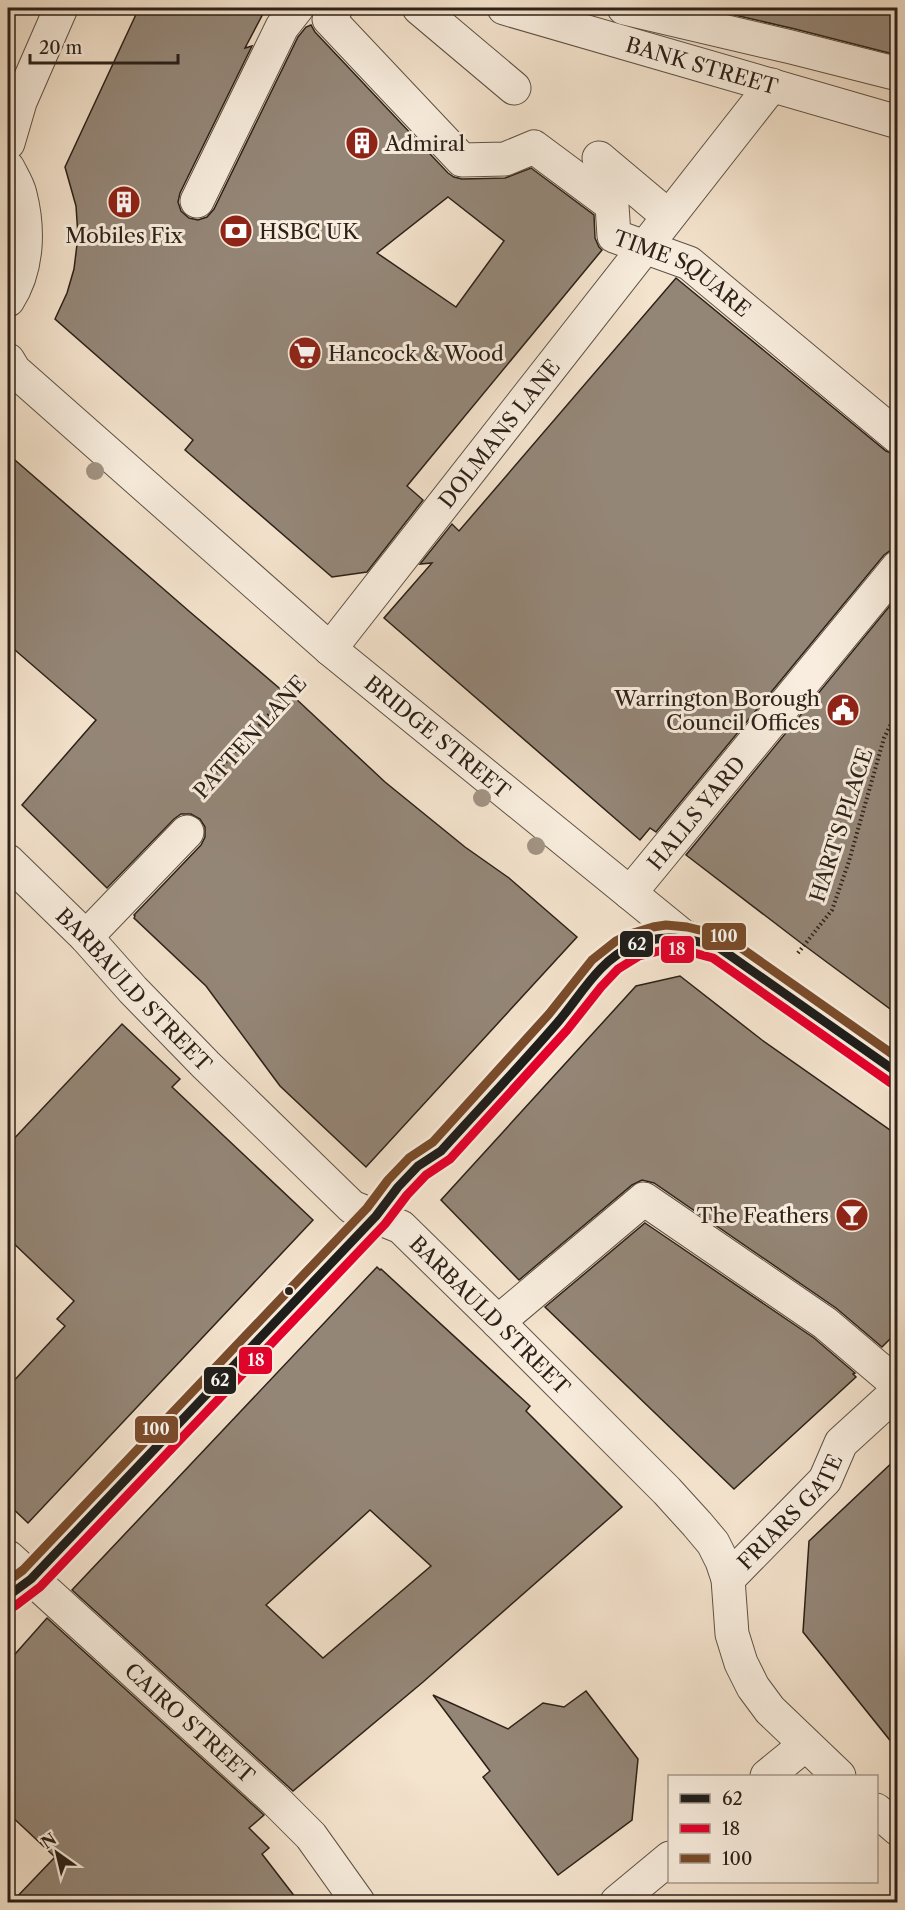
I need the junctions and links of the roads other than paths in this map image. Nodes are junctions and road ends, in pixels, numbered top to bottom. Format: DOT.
graph roads {
  1 [pos="61,8"];
  2 [pos="297,8"];
  3 [pos="336,8"];
  4 [pos="419,8"];
  5 [pos="504,8"];
  6 [pos="624,8"];
  7 [pos="897,74"];
  8 [pos="772,84"];
  9 [pos="514,88"];
  10 [pos="897,122"];
  11 [pos="8,143"];
  12 [pos="599,158"];
  13 [pos="8,168"];
  14 [pos="197,201"];
  15 [pos="668,216"];
  16 [pos="644,247"];
  17 [pos="8,300"];
  18 [pos="8,360"];
  19 [pos="897,437"];
  20 [pos="897,567"];
  21 [pos="330,649"];
  22 [pos="187,832"];
  23 [pos="8,861"];
  24 [pos="630,893"];
  25 [pos="86,937"];
  26 [pos="684,937"];
  27 [pos="897,1073"];
  28 [pos="376,1216"];
  29 [pos="498,1322"];
  30 [pos="897,1385"];
  31 [pos="897,1390"];
  32 [pos="15,1577"];
  33 [pos="728,1578"];
  34 [pos="805,1745"];
  35 [pos="768,1775"];
  36 [pos="838,1775"];
  37 [pos="668,1859"];
  38 [pos="358,1902"];
  39 [pos="617,1902"];
  1 -- 11 [label="street"];
  2 -- 14 [label="street"];
  3 -- 16 [label="street, TIME SQUARE"];
  4 -- 9 [label="street"];
  5 -- 8 [label="street, BANK STREET"];
  6 -- 7 [label="street"];
  8 -- 10 [label="street, BANK STREET"];
  8 -- 15 [label="street, DOLMANS LANE"];
  12 -- 15 [label="street"];
  13 -- 17 [label="street"];
  15 -- 16 [label="street, DOLMANS LANE"];
  16 -- 19 [label="street, TIME SQUARE"];
  16 -- 21 [label="street, DOLMANS LANE"];
  18 -- 21 [label="street, BRIDGE STREET"];
  20 -- 24 [label="street, HALLS YARD"];
  21 -- 24 [label="street, BRIDGE STREET"];
  22 -- 25 [label="street"];
  23 -- 25 [label="street, BARBAULD STREET"];
  24 -- 26 [label="street, BRIDGE STREET"];
  25 -- 28 [label="street, BARBAULD STREET"];
  26 -- 27 [label="street, BRIDGE STREET"];
  26 -- 28 [label="street"];
  28 -- 29 [label="street, BARBAULD STREET"];
  28 -- 32 [label="street"];
  29 -- 30 [label="street"];
  29 -- 33 [label="street, BARBAULD STREET"];
  31 -- 33 [label="street, FRIARS GATE"];
  32 -- 38 [label="street, CAIRO STREET"];
  33 -- 34 [label="street, BARBAULD STREET"];
  34 -- 35 [label="street"];
  34 -- 36 [label="street, BARBAULD STREET"];
  37 -- 39 [label="street"];
}
